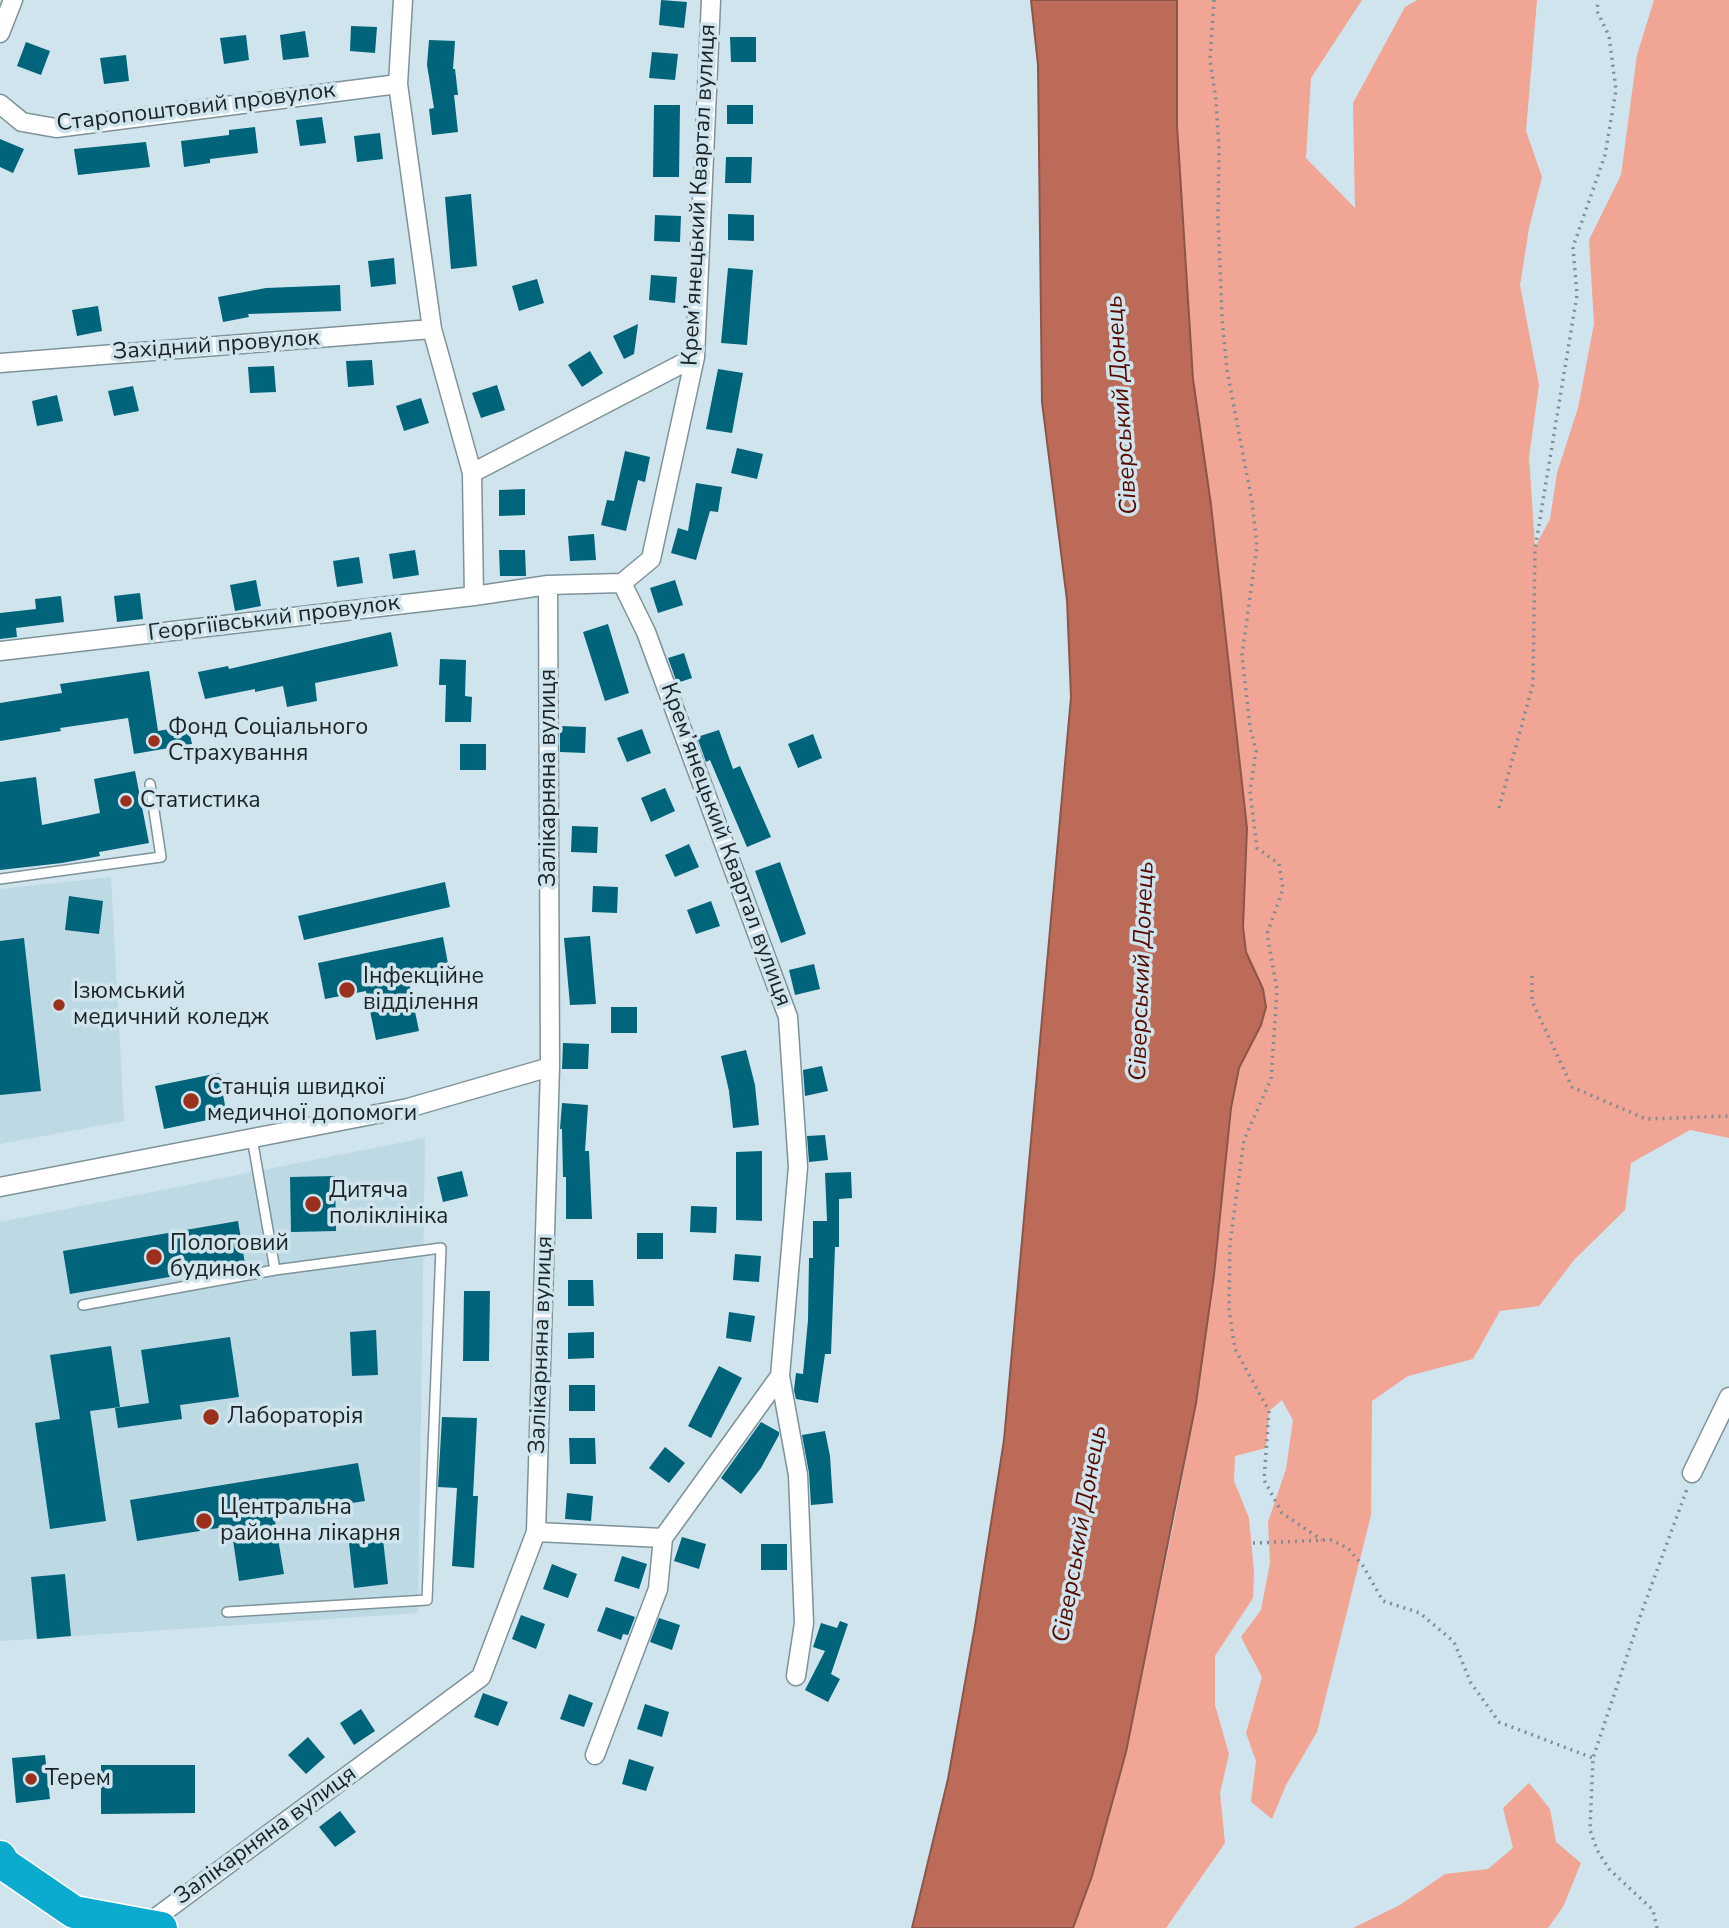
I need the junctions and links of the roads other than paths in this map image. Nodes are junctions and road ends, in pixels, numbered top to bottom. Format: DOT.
graph roads {
  1 [pos="13,0"];
  2 [pos="403,0"];
  3 [pos="711,0"];
  4 [pos="0,33"];
  5 [pos="398,84"];
  6 [pos="0,104"];
  7 [pos="432,329"];
  8 [pos="695,357"];
  9 [pos="0,363"];
  10 [pos="472,473"];
  11 [pos="622,583"];
  12 [pos="548,585"];
  13 [pos="474,596"];
  14 [pos="0,651"];
  15 [pos="150,784"];
  16 [pos="0,879"];
  17 [pos="550,1067"];
  18 [pos="253,1138"];
  19 [pos="0,1186"];
  20 [pos="275,1270"];
  21 [pos="83,1306"];
  22 [pos="780,1376"];
  23 [pos="1729,1397"];
  24 [pos="1692,1473"];
  25 [pos="536,1532"];
  26 [pos="663,1538"];
  27 [pos="226,1612"];
  28 [pos="796,1676"];
  29 [pos="595,1755"];
  30 [pos="0,1857"];
  31 [pos="153,1927"];
  1 -- 4 [label="street"];
  2 -- 5 [label="street"];
  3 -- 8 [label="street, Крем’янецький Квартал вулиця"];
  5 -- 6 [label="street, Старопоштовий провулок"];
  5 -- 7 [label="street"];
  7 -- 9 [label="street, Західний провулок"];
  7 -- 10 [label="street"];
  8 -- 10 [label="street"];
  8 -- 11 [label="street, Крем’янецький Квартал вулиця"];
  10 -- 13 [label="street"];
  11 -- 12 [label="street"];
  11 -- 22 [label="street, Крем’янецький Квартал вулиця"];
  12 -- 13 [label="street, Георгіївський провулок"];
  12 -- 17 [label="street, Залікарняна вулиця"];
  13 -- 14 [label="street, Георгіївський провулок"];
  15 -- 16 [label="lane"];
  17 -- 18 [label="street"];
  17 -- 25 [label="street, Залікарняна вулиця"];
  18 -- 19 [label="street"];
  18 -- 20 [label="lane"];
  20 -- 21 [label="lane"];
  20 -- 27 [label="lane"];
  22 -- 26 [label="street"];
  22 -- 28 [label="street, Крем’янецький Квартал вулиця"];
  23 -- 24 [label="street"];
  25 -- 26 [label="street"];
  25 -- 31 [label="street, Залікарняна вулиця"];
  26 -- 29 [label="street"];
  30 -- 31 [label="highway"];
}
